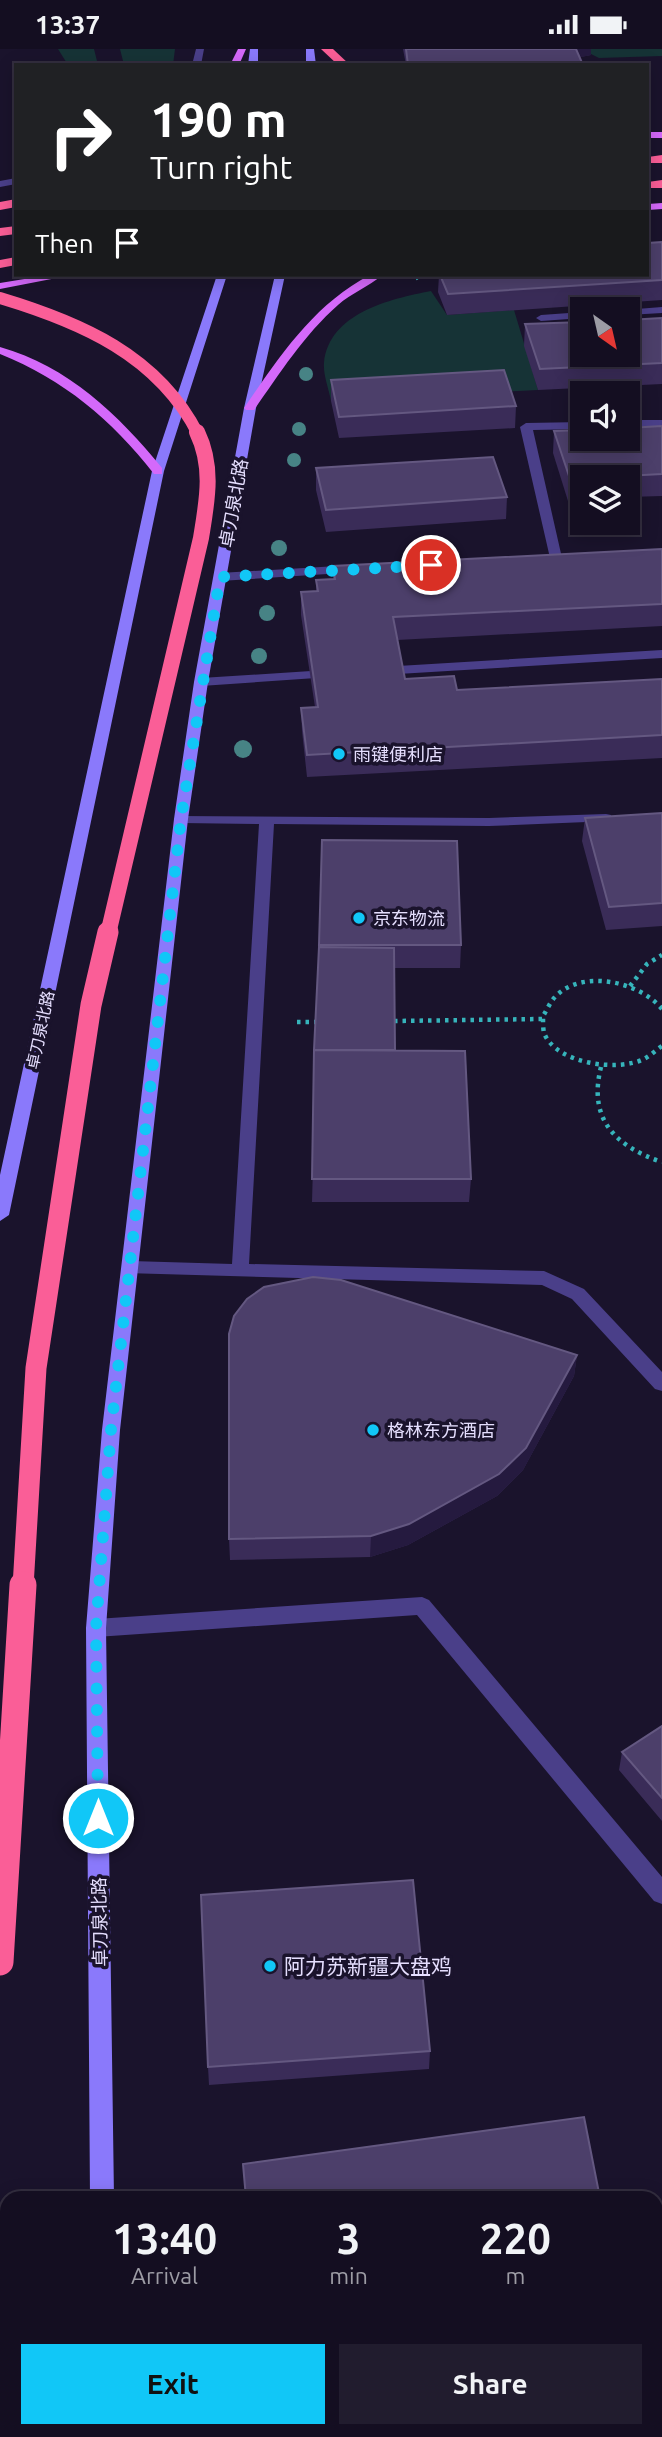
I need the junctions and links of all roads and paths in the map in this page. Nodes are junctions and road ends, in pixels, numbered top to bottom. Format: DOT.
graph roads {
  1 [pos="326,49"];
  2 [pos="343,63"];
  3 [pos="55,277"];
  4 [pos="221,277"];
  5 [pos="280,277"];
  6 [pos="373,277"];
  7 [pos="0,286"];
  8 [pos="0,298"];
  9 [pos="662,310"];
  10 [pos="640,311"];
  11 [pos="570,316"];
  12 [pos="541,318"];
  13 [pos="0,350"];
  14 [pos="250,408"];
  15 [pos="662,423"];
  16 [pos="640,424"];
  17 [pos="570,425"];
  18 [pos="158,471"];
  19 [pos="556,558"];
  20 [pos="370,568"];
  21 [pos="220,577"];
  22 [pos="662,654"];
  23 [pos="398,670"];
  24 [pos="311,675"];
  25 [pos="201,681"];
  26 [pos="621,818"];
  27 [pos="181,819"];
  28 [pos="267,819"];
  29 [pos="662,955"];
  30 [pos="630,986"];
  31 [pos="662,1009"];
  32 [pos="542,1019"];
  33 [pos="394,1021"];
  34 [pos="662,1046"];
  35 [pos="601,1067"];
  36 [pos="662,1163"];
  37 [pos="0,1215"];
  38 [pos="131,1268"];
  39 [pos="240,1270"];
  40 [pos="662,1384"];
  41 [pos="96,1628"];
  42 [pos="662,1894"];
  43 [pos="0,1962"];
  44 [pos="102,2191"];
  1 -- 2 [label="highway"];
  3 -- 7 [label="main road"];
  4 -- 18 [label="street, 卓刀泉北路"];
  5 -- 14 [label="street, 卓刀泉北路"];
  6 -- 14 [label="main road"];
  8 -- 43 [label="highway, bridge"];
  9 -- 10 [label="lane"];
  11 -- 12 [label="lane"];
  13 -- 18 [label="main road"];
  14 -- 21 [label="street, 卓刀泉北路"];
  15 -- 16 [label="lane"];
  17 -- 19 [label="lane"];
  18 -- 37 [label="street, 卓刀泉北路"];
  20 -- 21 [label="lane"];
  21 -- 25 [label="street, 卓刀泉北路"];
  22 -- 23 [label="lane"];
  24 -- 25 [label="lane"];
  25 -- 27 [label="street, 卓刀泉北路"];
  26 -- 28 [label="lane"];
  27 -- 28 [label="lane"];
  27 -- 38 [label="street, 卓刀泉北路"];
  28 -- 39 [label="lane"];
  29 -- 30 [label="path"];
  30 -- 31 [label="path"];
  30 -- 32 [label="path"];
  32 -- 33 [label="path"];
  32 -- 35 [label="path"];
  34 -- 35 [label="path"];
  35 -- 36 [label="path"];
  38 -- 39 [label="lane"];
  38 -- 41 [label="street, 卓刀泉北路"];
  39 -- 40 [label="lane"];
  41 -- 42 [label="lane"];
  41 -- 44 [label="street, 卓刀泉北路"];
}
